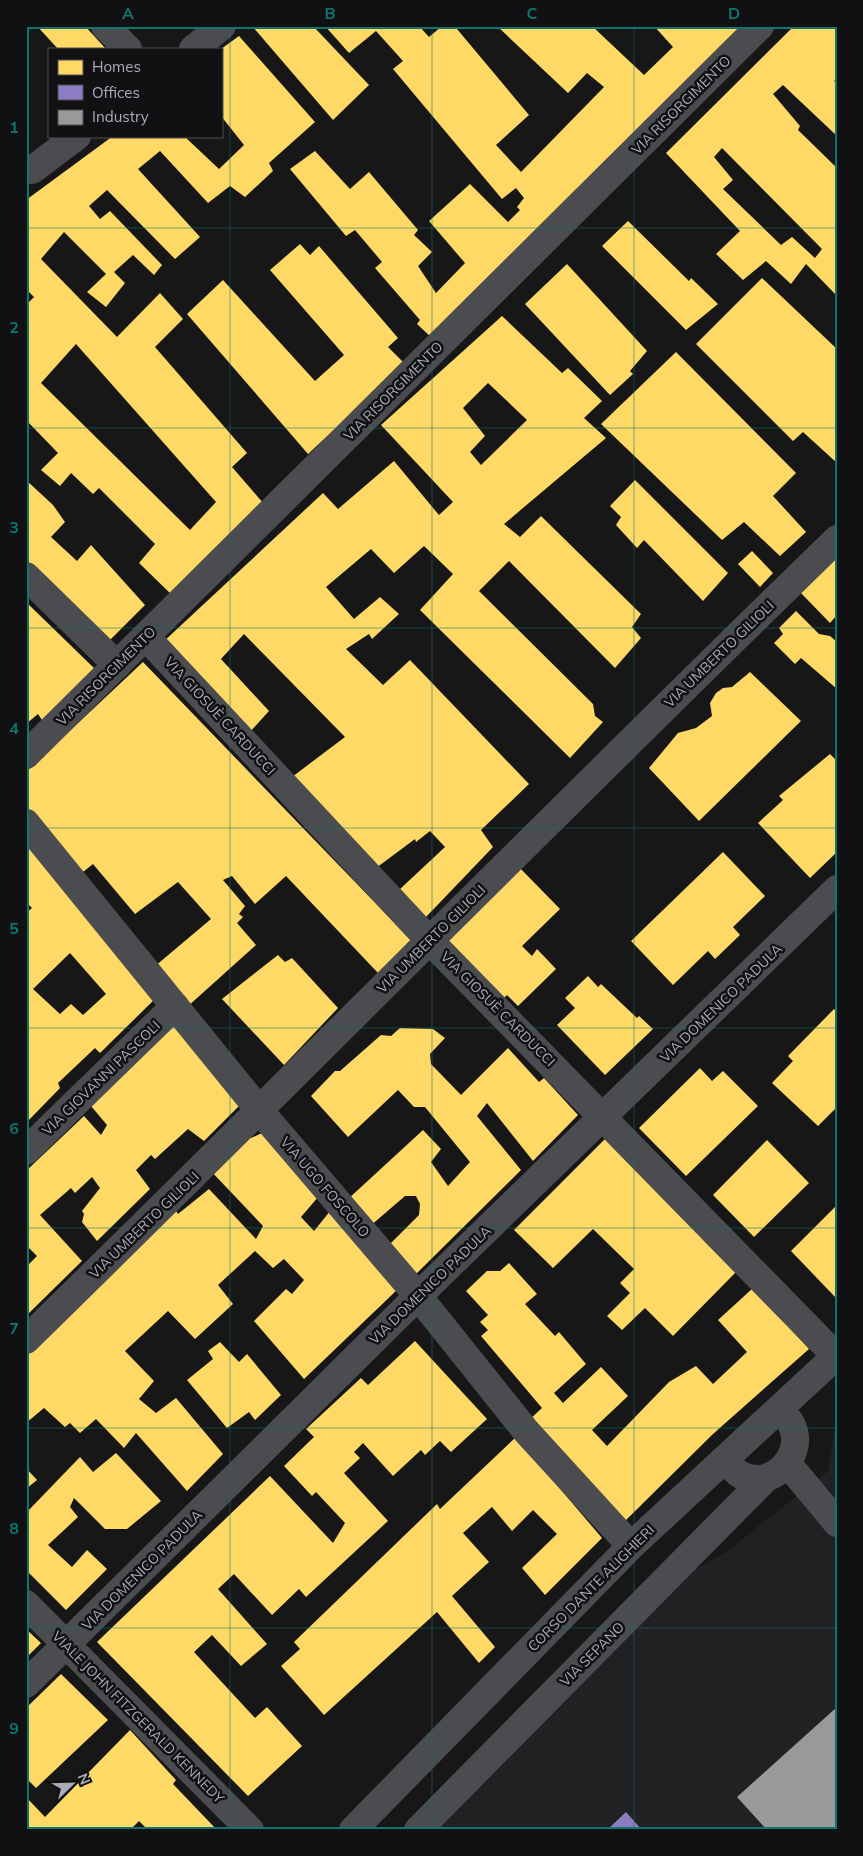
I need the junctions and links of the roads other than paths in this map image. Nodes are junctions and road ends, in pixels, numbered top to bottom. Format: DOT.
graph roads {
  1 [pos="105,26"];
  2 [pos="222,26"];
  3 [pos="760,26"];
  4 [pos="127,48"];
  5 [pos="193,48"];
  6 [pos="74,138"];
  7 [pos="32,170"];
  8 [pos="837,539"];
  9 [pos="26,576"];
  10 [pos="146,637"];
  11 [pos="117,665"];
  12 [pos="26,755"];
  13 [pos="26,823"];
  14 [pos="837,889"];
  15 [pos="430,940"];
  16 [pos="175,1006"];
  17 [pos="260,1111"];
  18 [pos="604,1116"];
  19 [pos="26,1151"];
  20 [pos="418,1296"];
  21 [pos="26,1340"];
  22 [pos="836,1355"];
  23 [pos="779,1409"];
  24 [pos="717,1466"];
  25 [pos="777,1471"];
  26 [pos="837,1523"];
  27 [pos="631,1546"];
  28 [pos="26,1604"];
  29 [pos="67,1644"];
  30 [pos="26,1684"];
  31 [pos="250,1830"];
  32 [pos="353,1830"];
  33 [pos="418,1830"];
  1 -- 4 [label="street"];
  2 -- 5 [label="street"];
  3 -- 10 [label="street, VIA RISORGIMENTO"];
  6 -- 7 [label="street"];
  8 -- 15 [label="street, VIA UMBERTO GILIOLI"];
  9 -- 11 [label="street"];
  10 -- 11 [label="street, VIA RISORGIMENTO"];
  10 -- 15 [label="street, VIA GIOSUÈ CARDUCCI"];
  11 -- 12 [label="street, VIA RISORGIMENTO"];
  13 -- 16 [label="street, VIA UGO FOSCOLO"];
  14 -- 18 [label="street, VIA DOMENICO PADULA"];
  15 -- 17 [label="street, VIA UMBERTO GILIOLI"];
  15 -- 18 [label="street, VIA GIOSUÈ CARDUCCI"];
  16 -- 17 [label="street, VIA UGO FOSCOLO"];
  16 -- 19 [label="street, VIA GIOVANNI PASCOLI"];
  17 -- 20 [label="street, VIA UGO FOSCOLO"];
  17 -- 21 [label="street, VIA UMBERTO GILIOLI"];
  18 -- 20 [label="street, VIA DOMENICO PADULA"];
  18 -- 22 [label="street, VIA GIOSUÈ CARDUCCI"];
  20 -- 27 [label="street, VIA UGO FOSCOLO"];
  20 -- 29 [label="street, VIA DOMENICO PADULA"];
  22 -- 23 [label="street, CORSO DANTE ALIGHIERI"];
  23 -- 24 [label="street, CORSO DANTE ALIGHIERI"];
  23 -- 25 [label="street, VIA SEPANO"];
  24 -- 25 [label="street"];
  24 -- 27 [label="street, CORSO DANTE ALIGHIERI"];
  25 -- 26 [label="street"];
  25 -- 33 [label="street, VIA SEPANO"];
  27 -- 32 [label="street, CORSO DANTE ALIGHIERI"];
  28 -- 29 [label="street, VIALE JOHN FITZGERALD KENNEDY"];
  29 -- 30 [label="street, VIA DOMENICO PADULA"];
  29 -- 31 [label="street, VIALE JOHN FITZGERALD KENNEDY"];
}
